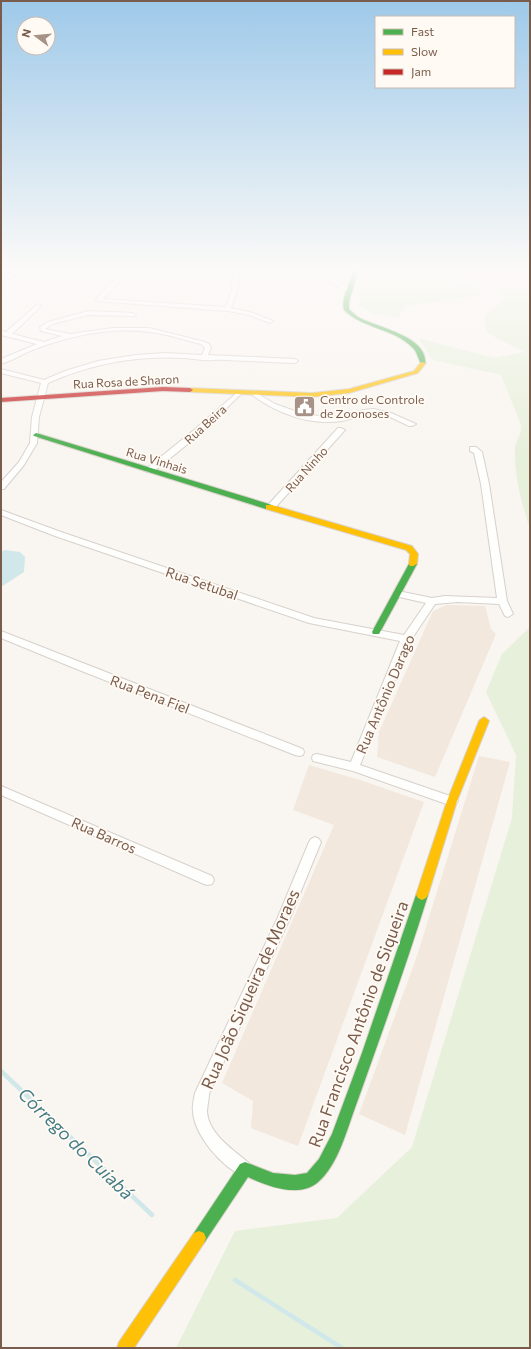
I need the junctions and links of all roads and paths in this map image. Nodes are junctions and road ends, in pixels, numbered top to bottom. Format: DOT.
graph roads {
  1 [pos="46,331"];
  2 [pos="102,331"];
  3 [pos="152,331"];
  4 [pos="391,331"];
  5 [pos="4,334"];
  6 [pos="72,337"];
  7 [pos="42,343"];
  8 [pos="204,358"];
  9 [pos="295,361"];
  10 [pos="1,362"];
  11 [pos="2,370"];
  12 [pos="45,382"];
  13 [pos="240,392"];
  14 [pos="253,393"];
  15 [pos="42,397"];
  16 [pos="1,400"];
  17 [pos="412,424"];
  18 [pos="340,430"];
  19 [pos="36,435"];
  20 [pos="473,448"];
  21 [pos="150,470"];
  22 [pos="1,487"];
  23 [pos="271,507"];
  24 [pos="1,512"];
  25 [pos="398,594"];
  26 [pos="432,601"];
  27 [pos="502,601"];
  28 [pos="508,614"];
  29 [pos="376,632"];
  30 [pos="1,634"];
  31 [pos="406,639"];
  32 [pos="484,720"];
  33 [pos="299,752"];
  34 [pos="317,758"];
  35 [pos="354,767"];
  36 [pos="1,790"];
  37 [pos="452,800"];
  38 [pos="315,842"];
  39 [pos="208,880"];
  40 [pos="245,1169"];
  41 [pos="125,1348"];
  1 -- 6 [label="street"];
  2 -- 6 [label="street"];
  3 -- 8 [label="street"];
  4 -- 14 [label="street, Rua Rosa de Sharon"];
  5 -- 7 [label="street"];
  6 -- 7 [label="street"];
  7 -- 10 [label="street"];
  8 -- 9 [label="street"];
  8 -- 12 [label="street"];
  11 -- 12 [label="street"];
  12 -- 15 [label="street"];
  13 -- 14 [label="street, Rua Rosa de Sharon"];
  13 -- 15 [label="street, Rua Rosa de Sharon"];
  13 -- 21 [label="street, Rua Beira"];
  14 -- 17 [label="street"];
  15 -- 16 [label="street, Rua Rosa de Sharon"];
  15 -- 19 [label="street"];
  18 -- 23 [label="street, Rua Ninho"];
  19 -- 21 [label="street, Rua Vinhais"];
  19 -- 22 [label="street"];
  20 -- 27 [label="street"];
  21 -- 23 [label="street, Rua Vinhais"];
  23 -- 25 [label="street, Rua Vinhais"];
  24 -- 29 [label="street, Rua Setubal"];
  25 -- 26 [label="street"];
  25 -- 29 [label="street"];
  26 -- 27 [label="street"];
  26 -- 31 [label="street, Rua Antônio Darago"];
  27 -- 28 [label="street"];
  29 -- 31 [label="street, Rua Setubal"];
  30 -- 33 [label="street, Rua Pena Fiel"];
  31 -- 35 [label="street, Rua Antônio Darago"];
  32 -- 37 [label="street, Rua Francisco Antônio de Siqueira"];
  34 -- 35 [label="street"];
  35 -- 37 [label="street"];
  36 -- 39 [label="street, Rua Barros"];
  37 -- 40 [label="street, Rua Francisco Antônio de Siqueira"];
  38 -- 40 [label="street, Rua João Siqueira de Moraes"];
  40 -- 41 [label="street"];
}
